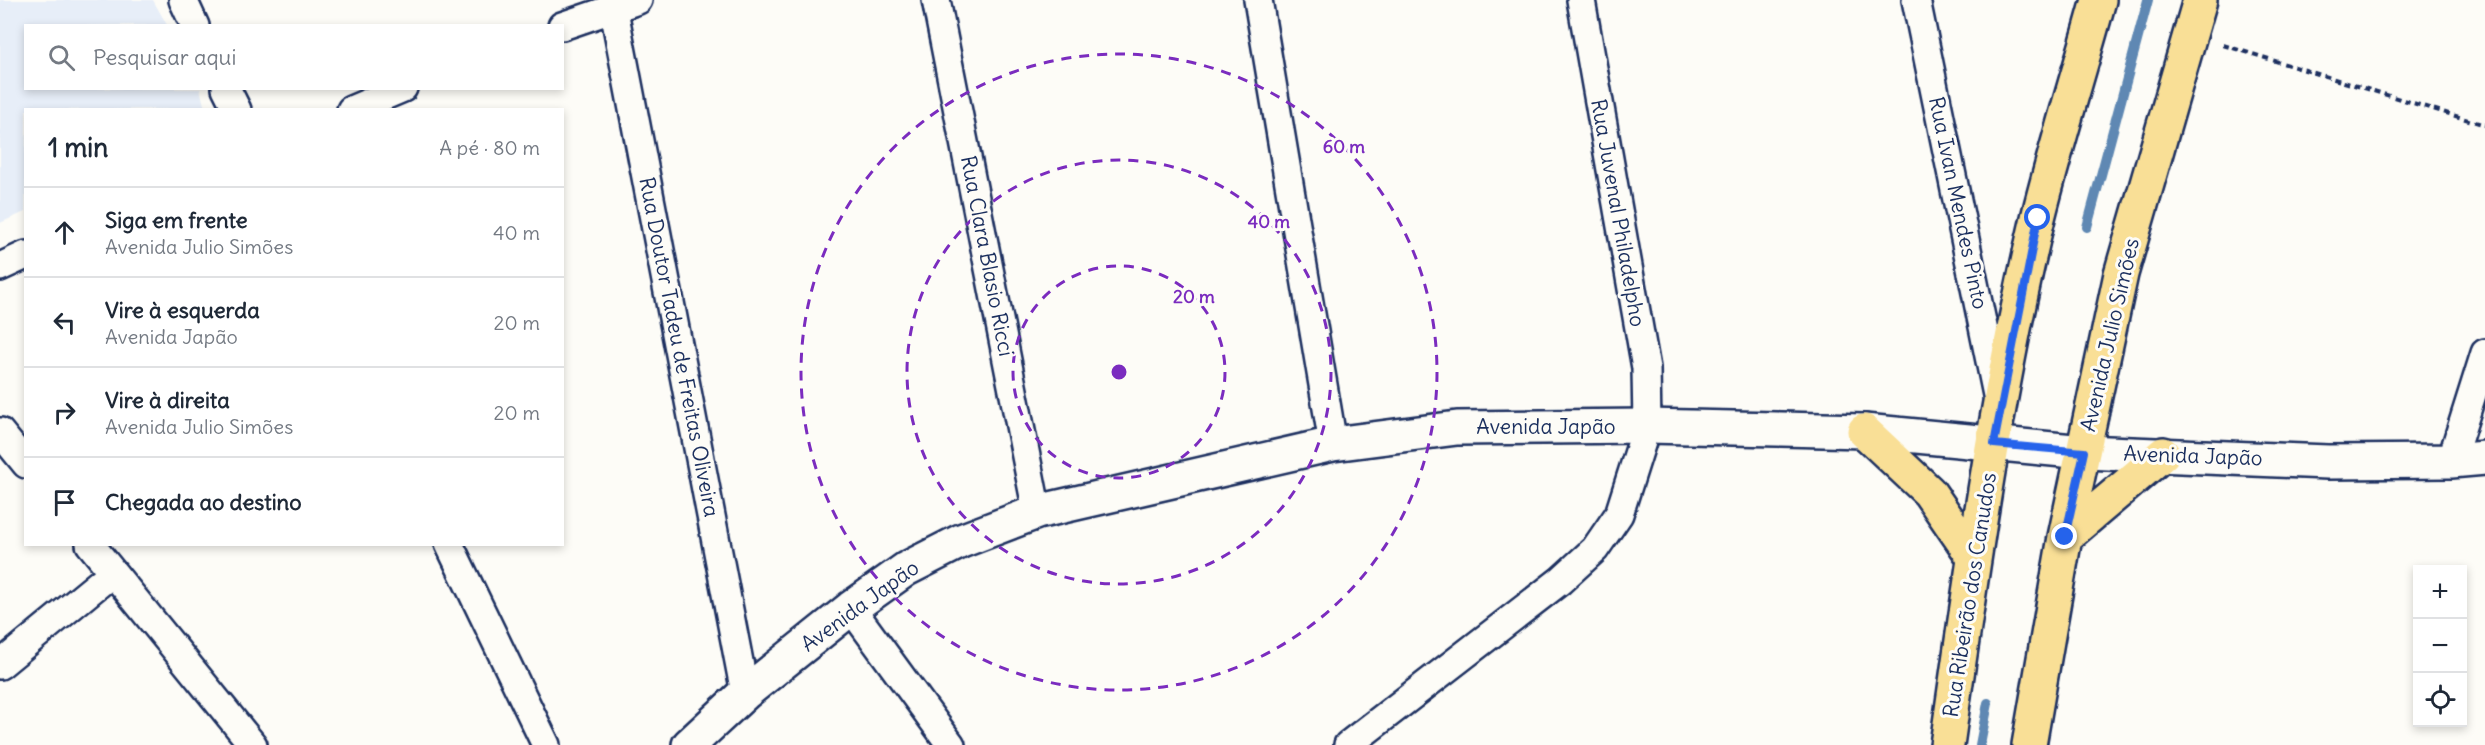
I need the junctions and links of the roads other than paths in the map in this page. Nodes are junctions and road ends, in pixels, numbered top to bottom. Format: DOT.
graph roads {
  1 [pos="183,0"];
  2 [pos="936,0"];
  3 [pos="1258,0"];
  4 [pos="1581,0"];
  5 [pos="1916,0"];
  6 [pos="2099,0"];
  7 [pos="2200,0"];
  8 [pos="621,2"];
  9 [pos="194,24"];
  10 [pos="564,25"];
  11 [pos="227,90"];
  12 [pos="398,90"];
  13 [pos="236,108"];
  14 [pos="356,108"];
  15 [pos="24,256"];
  16 [pos="0,267"];
  17 [pos="2485,353"];
  18 [pos="1999,407"];
  19 [pos="1647,426"];
  20 [pos="1864,430"];
  21 [pos="0,432"];
  22 [pos="1333,444"];
  23 [pos="1994,444"];
  24 [pos="2084,452"];
  25 [pos="2163,454"];
  26 [pos="2485,458"];
  27 [pos="2451,461"];
  28 [pos="24,462"];
  29 [pos="1037,512"];
  30 [pos="2065,537"];
  31 [pos="92,546"];
  32 [pos="449,546"];
  33 [pos="1974,556"];
  34 [pos="112,573"];
  35 [pos="851,608"];
  36 [pos="0,665"];
  37 [pos="745,693"];
  38 [pos="253,745"];
  39 [pos="546,745"];
  40 [pos="689,745"];
  41 [pos="951,745"];
  42 [pos="1348,745"];
  43 [pos="1947,745"];
  44 [pos="2029,745"];
  1 -- 9 [label="street"];
  2 -- 29 [label="street, Rua Clara Blasio Ricci"];
  3 -- 22 [label="street"];
  4 -- 19 [label="street, Rua Juvenal Philadelpho"];
  5 -- 18 [label="street, Rua Ivan Mendes Pinto"];
  6 -- 18 [label="main road"];
  7 -- 24 [label="main road, Avenida Julio Simões"];
  8 -- 10 [label="street"];
  8 -- 37 [label="street, Rua Doutor Tadeu de Freitas Oliveira"];
  11 -- 13 [label="street"];
  12 -- 14 [label="street"];
  15 -- 16 [label="street"];
  17 -- 27 [label="street"];
  18 -- 23 [label="main road"];
  19 -- 20 [label="main road, Avenida Japão"];
  19 -- 22 [label="main road, Avenida Japão"];
  19 -- 42 [label="street, Rua Juvenal Philadelpho"];
  20 -- 23 [label="main road, Avenida Japão"];
  20 -- 33 [label="main road"];
  21 -- 28 [label="street"];
  22 -- 29 [label="main road, Avenida Japão"];
  23 -- 24 [label="main road, Avenida Japão"];
  23 -- 33 [label="main road, Rua Ribeirão dos Canudos"];
  24 -- 25 [label="main road, Avenida Japão"];
  24 -- 30 [label="main road, Avenida Julio Simões"];
  25 -- 27 [label="main road, Avenida Japão"];
  25 -- 30 [label="main road"];
  26 -- 27 [label="main road, Avenida Japão"];
  29 -- 35 [label="main road, Avenida Japão"];
  30 -- 44 [label="main road, Avenida Julio Simões"];
  31 -- 34 [label="street"];
  32 -- 39 [label="street"];
  33 -- 43 [label="main road, Rua Ribeirão dos Canudos"];
  34 -- 36 [label="street"];
  34 -- 38 [label="street"];
  35 -- 37 [label="main road, Avenida Japão"];
  35 -- 41 [label="street"];
  37 -- 40 [label="main road, Avenida Japão"];
}
